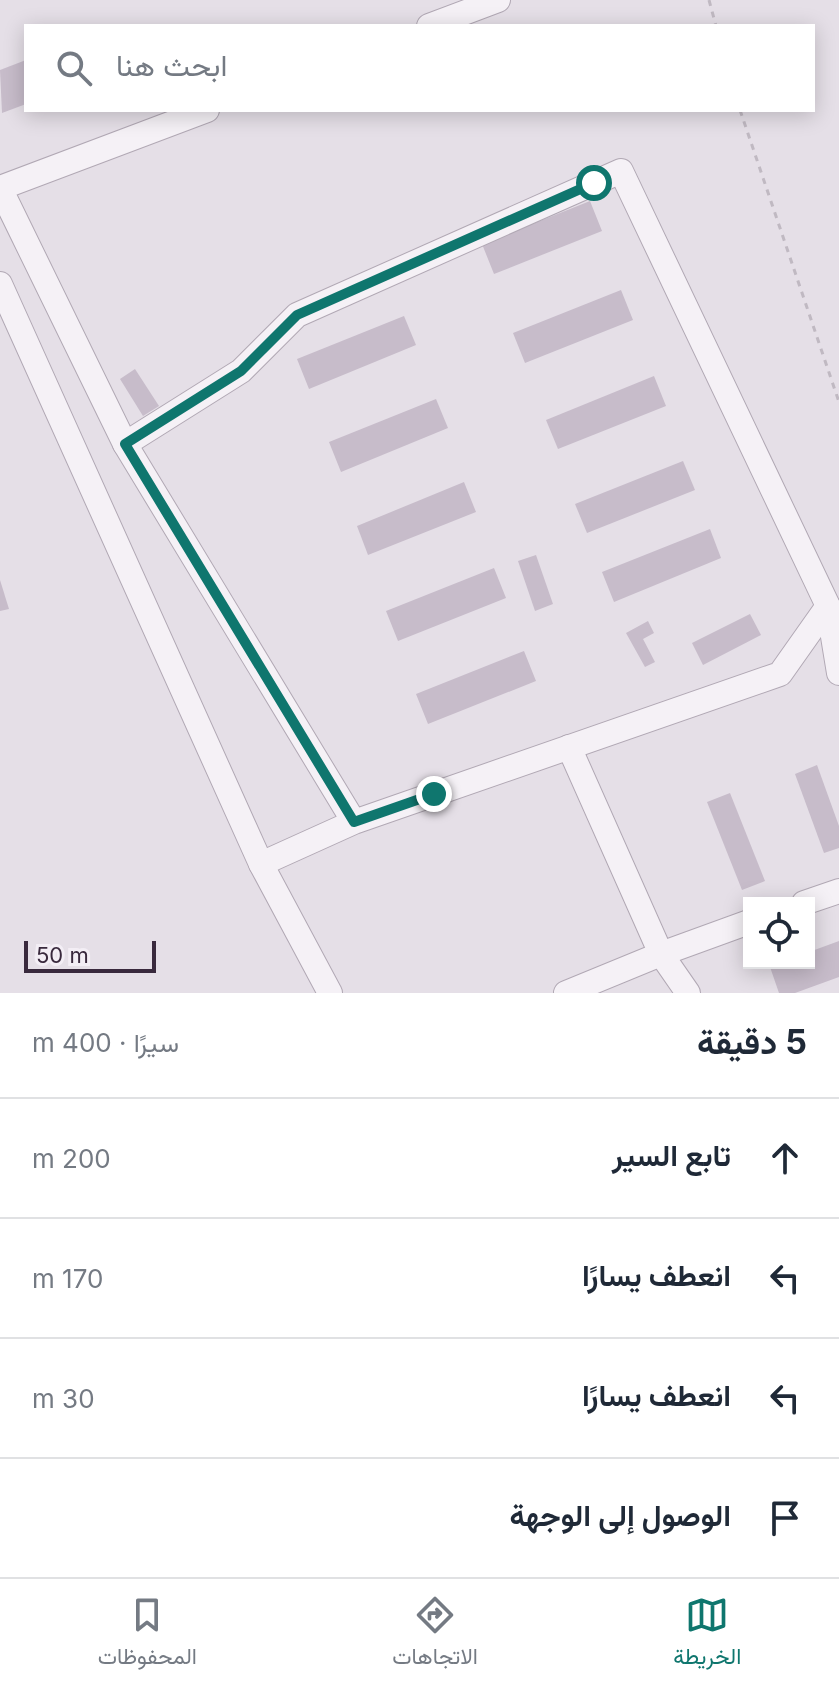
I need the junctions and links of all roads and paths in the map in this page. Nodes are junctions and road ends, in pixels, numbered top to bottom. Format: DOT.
graph roads {
  1 [pos="498,0"];
  2 [pos="709,0"];
  3 [pos="434,24"];
  4 [pos="715,24"];
  5 [pos="202,112"];
  6 [pos="740,112"];
  7 [pos="0,188"];
  8 [pos="0,284"];
  9 [pos="839,402"];
  10 [pos="125,444"];
  11 [pos="828,606"];
  12 [pos="839,673"];
  13 [pos="569,747"];
  14 [pos="354,822"];
  15 [pos="261,864"];
  16 [pos="839,891"];
  17 [pos="815,899"];
  18 [pos="743,924"];
  19 [pos="661,954"];
  20 [pos="330,993"];
  21 [pos="566,993"];
  22 [pos="688,993"];
  1 -- 3 [label="street"];
  2 -- 4 [label="path"];
  5 -- 7 [label="street"];
  6 -- 9 [label="path"];
  7 -- 10 [label="street"];
  8 -- 15 [label="street"];
  10 -- 11 [label="street"];
  10 -- 14 [label="street"];
  11 -- 12 [label="street"];
  11 -- 13 [label="street"];
  13 -- 14 [label="street"];
  13 -- 19 [label="street"];
  14 -- 15 [label="street"];
  15 -- 20 [label="street"];
  16 -- 17 [label="street"];
  18 -- 19 [label="street"];
  19 -- 21 [label="street"];
  19 -- 22 [label="street"];
}
